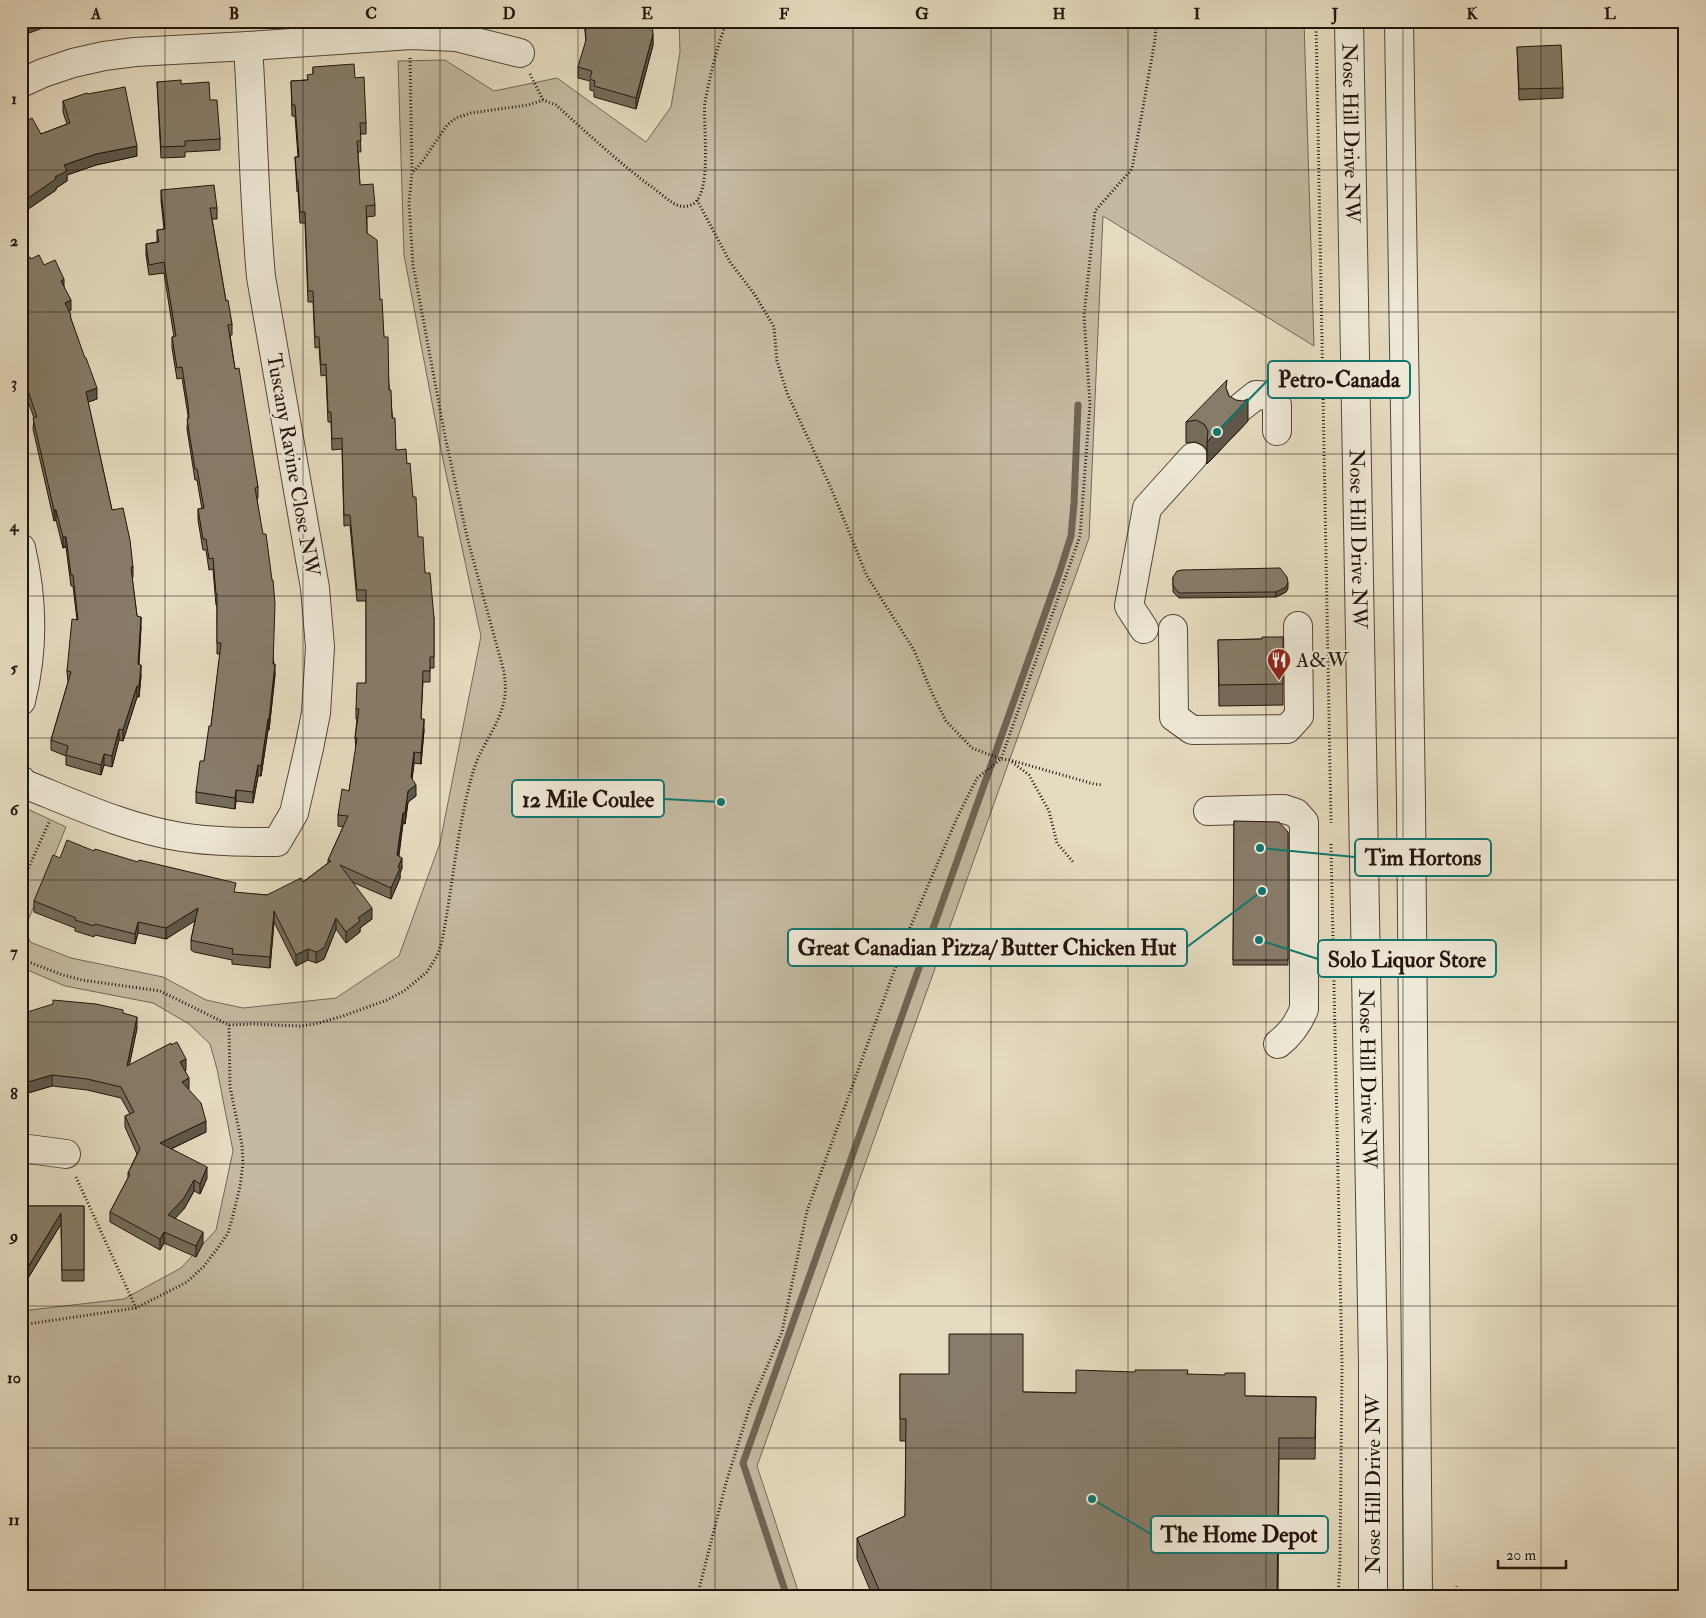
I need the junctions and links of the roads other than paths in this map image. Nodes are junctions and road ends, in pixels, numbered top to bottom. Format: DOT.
graph roads {
  1 [pos="1349,21"];
  2 [pos="1399,21"];
  3 [pos="248,46"];
  4 [pos="520,53"];
  5 [pos="21,83"];
  6 [pos="1241,407"];
  7 [pos="1277,431"];
  8 [pos="1193,457"];
  9 [pos="21,548"];
  10 [pos="1298,626"];
  11 [pos="1144,629"];
  12 [pos="1173,629"];
  13 [pos="21,701"];
  14 [pos="21,780"];
  15 [pos="1208,811"];
  16 [pos="1278,1044"];
  17 [pos="21,1148"];
  18 [pos="66,1154"];
  19 [pos="1374,1497"];
  20 [pos="1364,1597"];
  21 [pos="1373,1597"];
  22 [pos="1418,1597"];
  1 -- 19 [label="street, Nose Hill Drive NW"];
  2 -- 22 [label="street, Nose Hill Drive NW"];
  3 -- 4 [label="street"];
  3 -- 5 [label="street"];
  3 -- 14 [label="street, Tuscany Ravine Close NW"];
  6 -- 7 [label="street"];
  8 -- 11 [label="street"];
  9 -- 13 [label="street"];
  10 -- 12 [label="street"];
  15 -- 16 [label="street"];
  17 -- 18 [label="street"];
  19 -- 20 [label="street"];
  19 -- 21 [label="street, Nose Hill Drive NW"];
}
